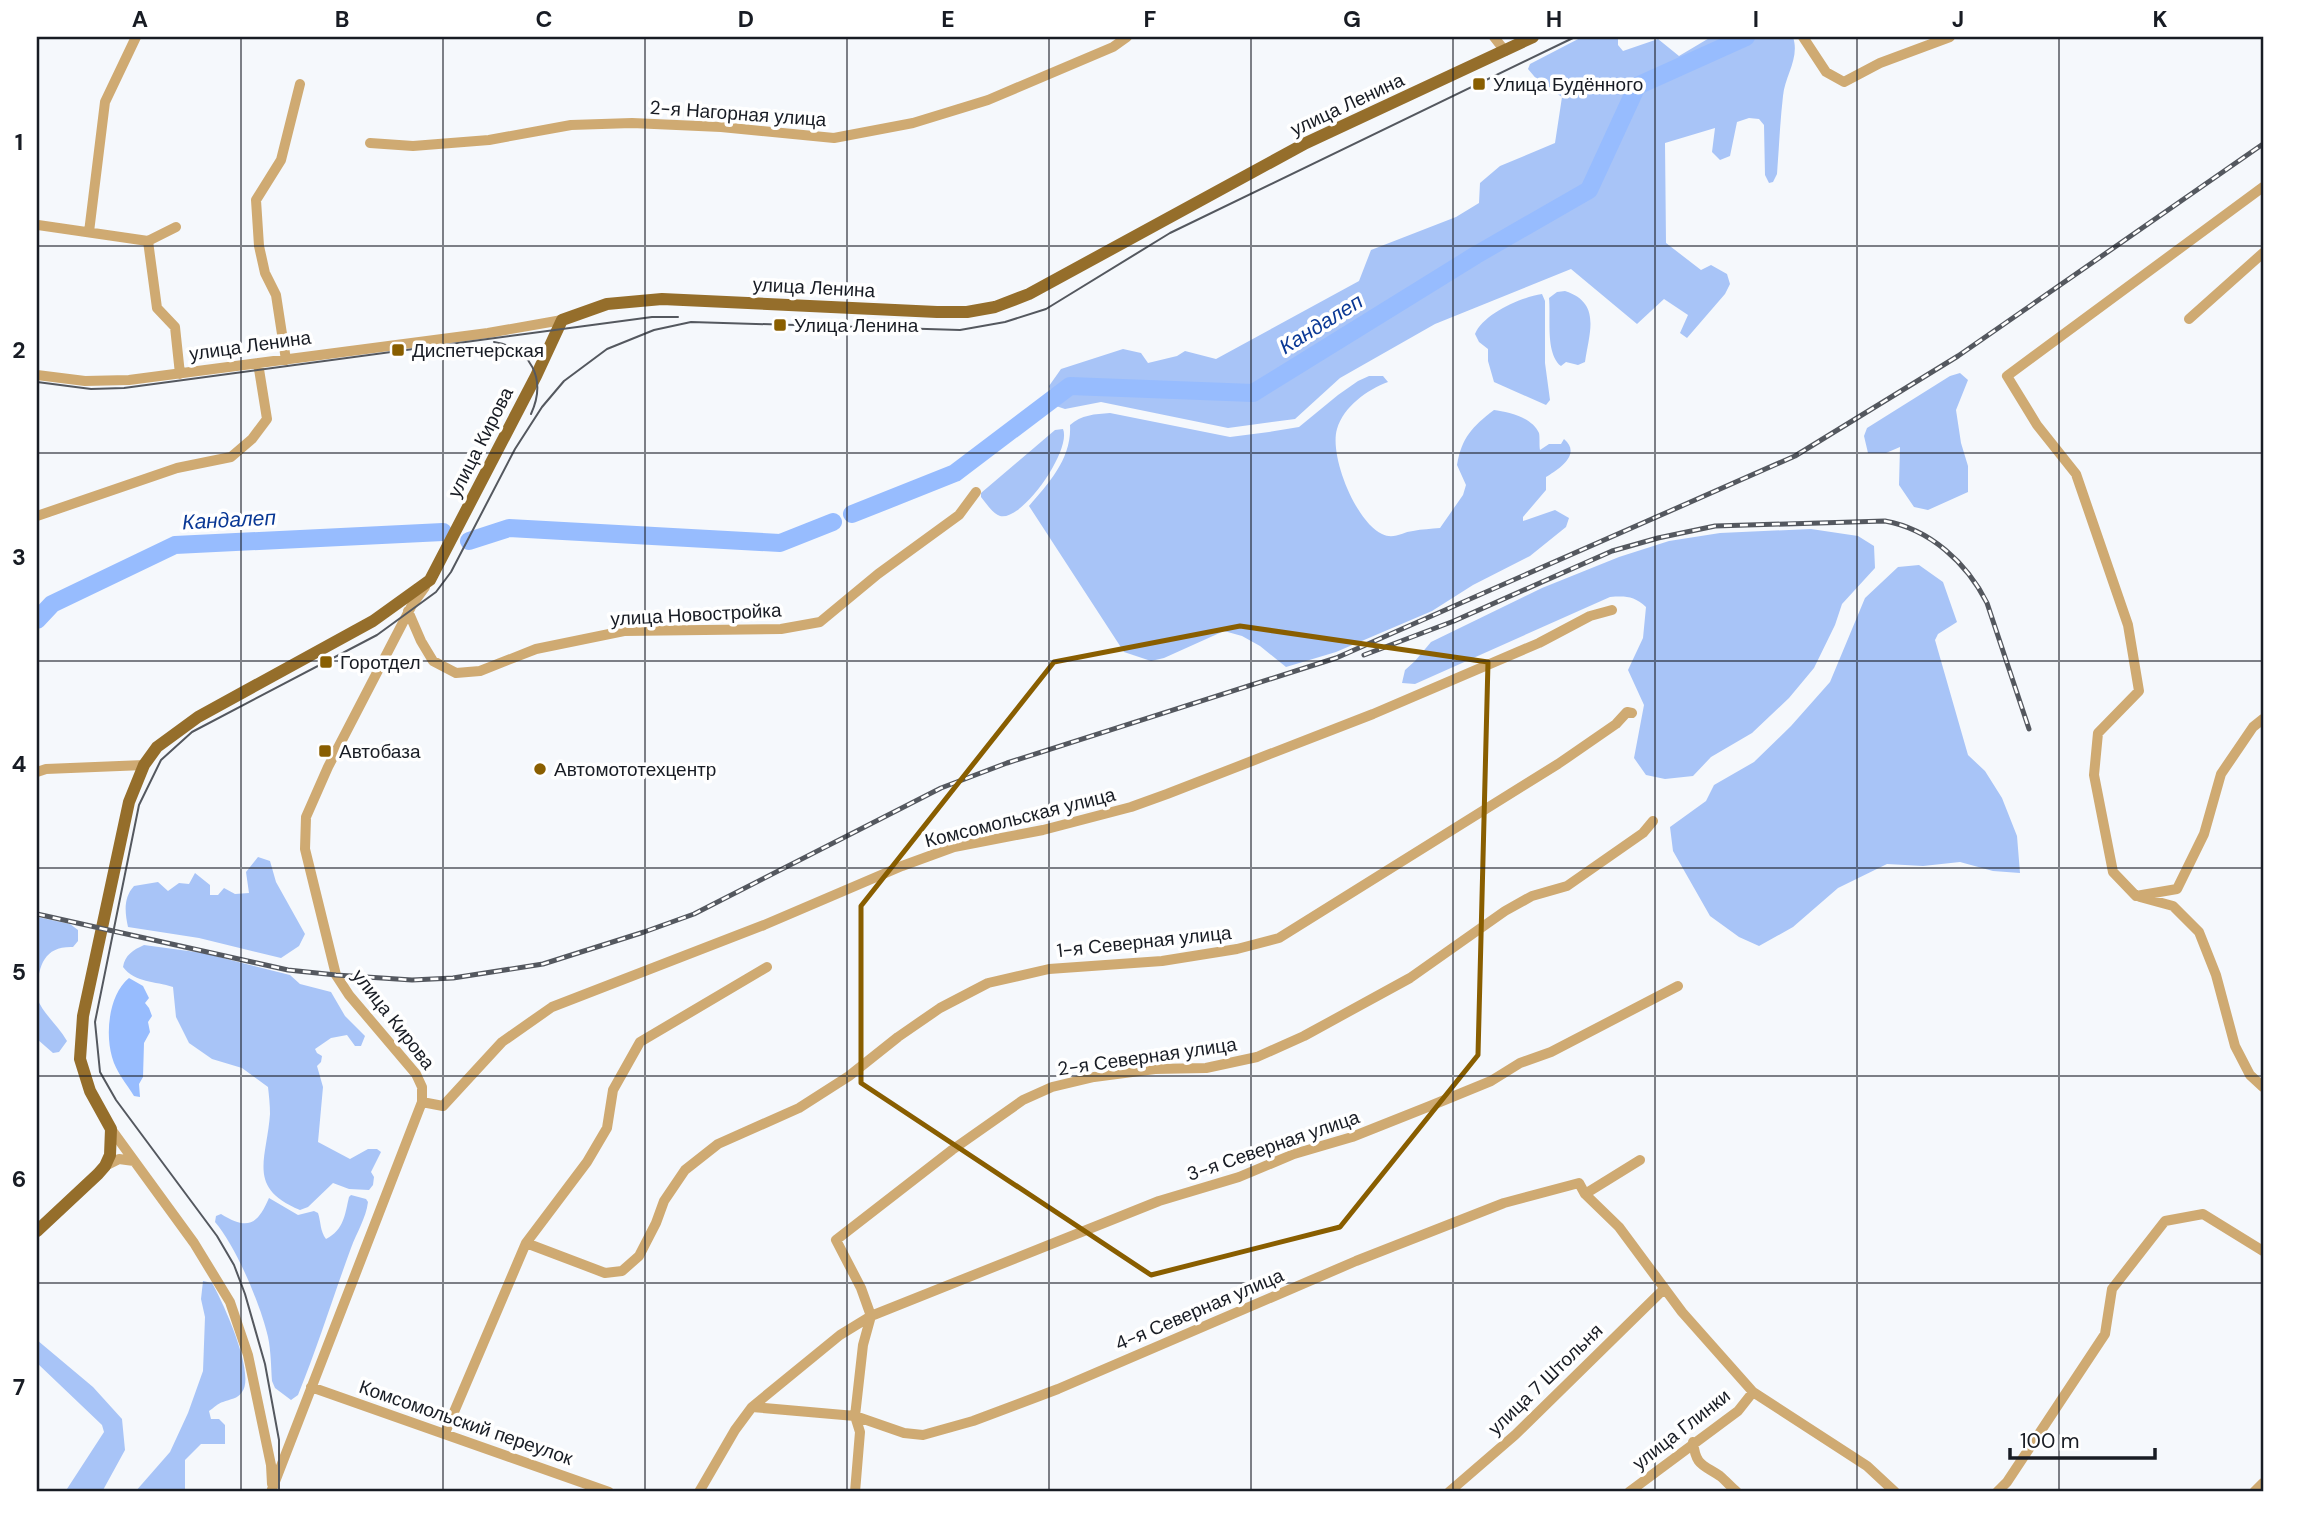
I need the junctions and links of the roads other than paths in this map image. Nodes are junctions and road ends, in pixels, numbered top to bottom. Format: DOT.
graph roads {
  1 [pos="136,37"];
  2 [pos="1127,37"];
  3 [pos="1494,37"];
  4 [pos="1533,37"];
  5 [pos="1802,37"];
  6 [pos="1950,37"];
  7 [pos="1505,51"];
  8 [pos="300,84"];
  9 [pos="370,143"];
  10 [pos="2263,187"];
  11 [pos="38,225"];
  12 [pos="176,227"];
  13 [pos="89,232"];
  14 [pos="148,241"];
  15 [pos="2263,253"];
  16 [pos="2189,318"];
  17 [pos="562,320"];
  18 [pos="286,359"];
  19 [pos="258,363"];
  20 [pos="37,374"];
  21 [pos="180,374"];
  22 [pos="976,492"];
  23 [pos="37,516"];
  24 [pos="430,580"];
  25 [pos="1612,610"];
  26 [pos="408,611"];
  27 [pos="1633,713"];
  28 [pos="2263,719"];
  29 [pos="144,765"];
  30 [pos="37,772"];
  31 [pos="1653,821"];
  32 [pos="2136,896"];
  33 [pos="767,967"];
  34 [pos="1678,986"];
  35 [pos="2263,1087"];
  36 [pos="422,1102"];
  37 [pos="111,1129"];
  38 [pos="1640,1160"];
  39 [pos="134,1161"];
  40 [pos="105,1166"];
  41 [pos="1586,1194"];
  42 [pos="37,1231"];
  43 [pos="526,1243"];
  44 [pos="2263,1251"];
  45 [pos="1664,1289"];
  46 [pos="870,1316"];
  47 [pos="311,1387"];
  48 [pos="1753,1392"];
  49 [pos="752,1407"];
  50 [pos="855,1416"];
  51 [pos="445,1433"];
  52 [pos="1693,1443"];
  53 [pos="2263,1483"];
  54 [pos="272,1490"];
  55 [pos="609,1492"];
  56 [pos="699,1492"];
  57 [pos="855,1492"];
  58 [pos="1449,1492"];
  59 [pos="1629,1492"];
  60 [pos="1737,1492"];
  61 [pos="1895,1492"];
  62 [pos="1997,1492"];
  63 [pos="2254,1492"];
  1 -- 13 [label="street"];
  2 -- 9 [label="street, 2-я Нагорная улица"];
  3 -- 7 [label="street"];
  4 -- 7 [label="main road, улица Ленина"];
  5 -- 6 [label="street"];
  7 -- 17 [label="main road, улица Ленина"];
  8 -- 18 [label="street"];
  10 -- 32 [label="street"];
  11 -- 13 [label="street"];
  12 -- 14 [label="street"];
  13 -- 14 [label="street"];
  14 -- 21 [label="street"];
  15 -- 16 [label="street"];
  17 -- 18 [label="street, улица Ленина"];
  17 -- 24 [label="main road, улица Кирова"];
  18 -- 19 [label="street, улица Ленина"];
  19 -- 21 [label="street, улица Ленина"];
  19 -- 23 [label="street"];
  20 -- 21 [label="street, улица Ленина"];
  22 -- 26 [label="street, улица Новостройка"];
  24 -- 26 [label="street, улица Кирова"];
  24 -- 29 [label="main road, улица Кирова"];
  25 -- 36 [label="street, Комсомольская улица"];
  26 -- 36 [label="street, улица Кирова"];
  27 -- 43 [label="street, 1-я Северная улица"];
  28 -- 32 [label="street"];
  29 -- 30 [label="street"];
  29 -- 37 [label="main road, улица Кирова"];
  31 -- 46 [label="street, 2-я Северная улица"];
  32 -- 35 [label="street"];
  33 -- 43 [label="street"];
  34 -- 46 [label="street, 3-я Северная улица"];
  36 -- 47 [label="street, улица Кирова"];
  37 -- 39 [label="street, улица Кирова"];
  37 -- 40 [label="main road"];
  38 -- 41 [label="street"];
  39 -- 40 [label="street"];
  39 -- 54 [label="street, улица Кирова"];
  40 -- 42 [label="main road"];
  41 -- 45 [label="street"];
  41 -- 50 [label="street, 4-я Северная улица"];
  43 -- 51 [label="street"];
  44 -- 62 [label="street"];
  45 -- 48 [label="street"];
  45 -- 58 [label="street, улица 7 Штольня"];
  46 -- 49 [label="street"];
  46 -- 50 [label="street"];
  47 -- 51 [label="street, Комсомольский переулок"];
  47 -- 54 [label="street, улица Кирова"];
  48 -- 52 [label="street, улица Глинки"];
  48 -- 61 [label="street"];
  49 -- 50 [label="street, 4-я Северная улица"];
  49 -- 56 [label="street"];
  50 -- 57 [label="street"];
  51 -- 55 [label="street, Комсомольский переулок"];
  52 -- 59 [label="street, улица Глинки"];
  52 -- 60 [label="street"];
  53 -- 63 [label="street"];
}
